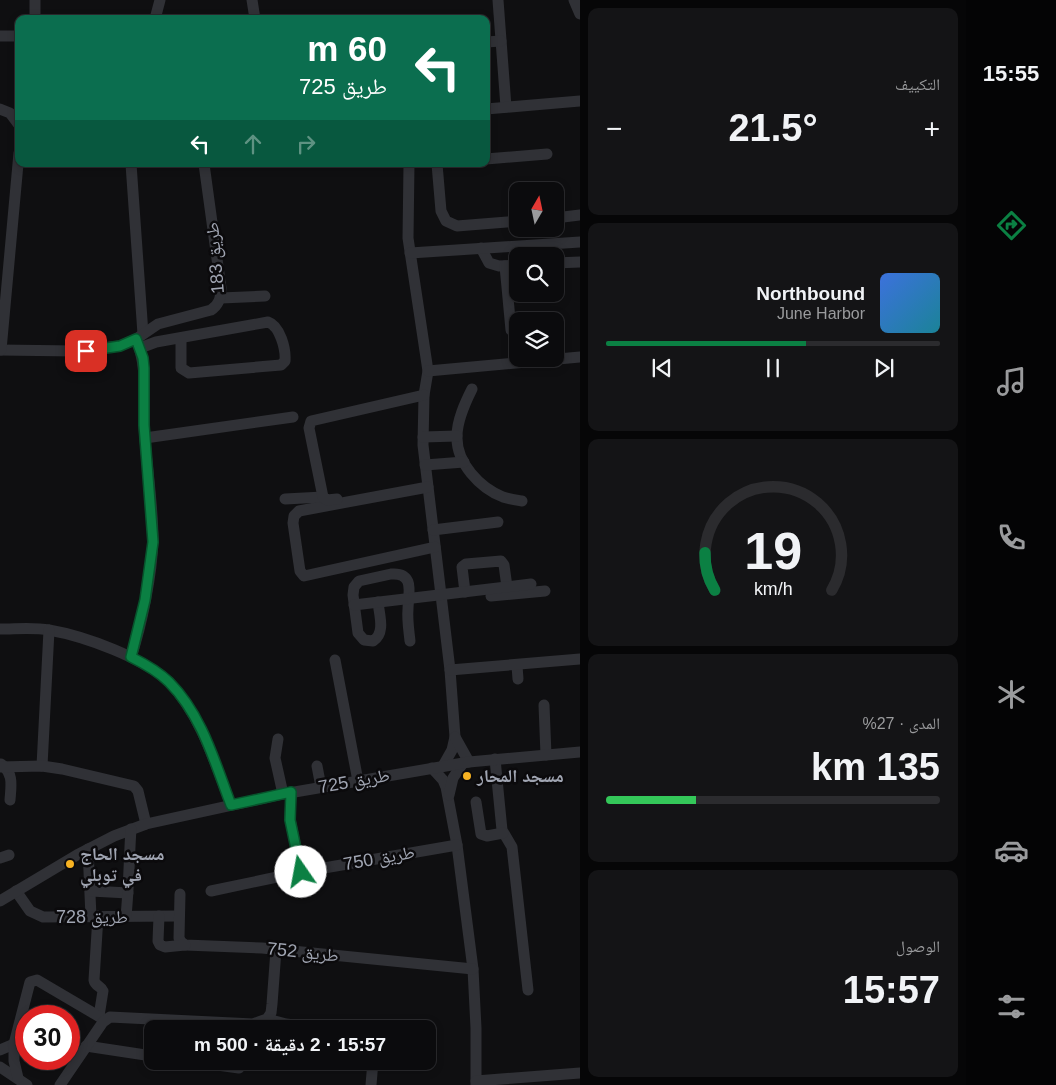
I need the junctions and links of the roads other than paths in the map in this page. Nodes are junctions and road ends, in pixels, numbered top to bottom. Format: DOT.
graph roads {
  1 [pos="35,0"];
  2 [pos="160,0"];
  3 [pos="252,0"];
  4 [pos="498,0"];
  5 [pos="574,0"];
  6 [pos="580,14"];
  7 [pos="35,15"];
  8 [pos="156,15"];
  9 [pos="254,15"];
  10 [pos="0,36"];
  11 [pos="15,36"];
  12 [pos="501,41"];
  13 [pos="490,42"];
  14 [pos="580,101"];
  15 [pos="506,106"];
  16 [pos="490,108"];
  17 [pos="0,109"];
  18 [pos="15,119"];
  19 [pos="546,154"];
  20 [pos="490,159"];
  21 [pos="18,167"];
  22 [pos="131,167"];
  23 [pos="204,167"];
  24 [pos="409,167"];
  25 [pos="437,167"];
  26 [pos="580,216"];
  27 [pos="564,217"];
  28 [pos="509,222"];
  29 [pos="580,242"];
  30 [pos="481,248"];
  31 [pos="410,253"];
  32 [pos="580,262"];
  33 [pos="564,263"];
  34 [pos="505,266"];
  35 [pos="509,266"];
  36 [pos="265,296"];
  37 [pos="220,298"];
  38 [pos="509,312"];
  39 [pos="181,338"];
  40 [pos="140,340"];
  41 [pos="1,350"];
  42 [pos="580,357"];
  43 [pos="428,371"];
  44 [pos="472,389"];
  45 [pos="424,395"];
  46 [pos="293,417"];
  47 [pos="457,436"];
  48 [pos="423,437"];
  49 [pos="145,438"];
  50 [pos="464,462"];
  51 [pos="425,464"];
  52 [pos="427,483"];
  53 [pos="323,497"];
  54 [pos="285,499"];
  55 [pos="522,501"];
  56 [pos="498,522"];
  57 [pos="433,530"];
  58 [pos="435,547"];
  59 [pos="531,584"];
  60 [pos="507,587"];
  61 [pos="545,591"];
  62 [pos="465,592"];
  63 [pos="409,598"];
  64 [pos="441,598"];
  65 [pos="378,602"];
  66 [pos="354,605"];
  67 [pos="0,629"];
  68 [pos="49,630"];
  69 [pos="410,641"];
  70 [pos="131,657"];
  71 [pos="580,659"];
  72 [pos="335,660"];
  73 [pos="517,666"];
  74 [pos="450,670"];
  75 [pos="518,679"];
  76 [pos="544,705"];
  77 [pos="456,737"];
  78 [pos="278,739"];
  79 [pos="580,752"];
  80 [pos="546,755"];
  81 [pos="495,759"];
  82 [pos="466,762"];
  83 [pos="2,766"];
  84 [pos="42,766"];
  85 [pos="317,766"];
  86 [pos="437,767"];
  87 [pos="358,781"];
  88 [pos="321,787"];
  89 [pos="283,794"];
  90 [pos="449,795"];
  91 [pos="10,800"];
  92 [pos="476,802"];
  93 [pos="231,805"];
  94 [pos="146,824"];
  95 [pos="131,829"];
  96 [pos="503,833"];
  97 [pos="457,845"];
  98 [pos="88,849"];
  99 [pos="301,872"];
  100 [pos="16,891"];
  101 [pos="90,891"];
  102 [pos="210,891"];
  103 [pos="128,893"];
  104 [pos="180,894"];
  105 [pos="0,901"];
  106 [pos="126,916"];
  107 [pos="159,916"];
  108 [pos="180,916"];
  109 [pos="94,917"];
  110 [pos="185,945"];
  111 [pos="276,950"];
  112 [pos="473,969"];
  113 [pos="528,990"];
  114 [pos="102,1018"];
  115 [pos="267,1019"];
  116 [pos="271,1020"];
  117 [pos="14,1044"];
  118 [pos="86,1046"];
  119 [pos="0,1050"];
  120 [pos="144,1055"];
  121 [pos="0,1067"];
  122 [pos="372,1070"];
  123 [pos="577,1077"];
  124 [pos="22,1082"];
  125 [pos="476,1083"];
  126 [pos="62,1085"];
  127 [pos="371,1085"];
  1 -- 7 [label="street"];
  2 -- 8 [label="street"];
  3 -- 9 [label="street"];
  4 -- 12 [label="street"];
  5 -- 6 [label="street"];
  10 -- 11 [label="street"];
  12 -- 13 [label="street"];
  12 -- 15 [label="street"];
  14 -- 15 [label="street"];
  15 -- 16 [label="street"];
  17 -- 18 [label="street"];
  19 -- 20 [label="street"];
  21 -- 41 [label="street"];
  22 -- 40 [label="street"];
  23 -- 37 [label="street, طريق 183"];
  24 -- 31 [label="street"];
  25 -- 28 [label="street"];
  26 -- 27 [label="street"];
  29 -- 30 [label="street"];
  30 -- 31 [label="street"];
  30 -- 34 [label="street"];
  31 -- 43 [label="street"];
  32 -- 33 [label="street"];
  34 -- 35 [label="street"];
  34 -- 38 [label="street"];
  36 -- 37 [label="street"];
  37 -- 40 [label="street, طريق 183"];
  39 -- 39 [label="street"];
  39 -- 40 [label="street"];
  40 -- 41 [label="street, طريق 183"];
  40 -- 49 [label="street"];
  42 -- 43 [label="street"];
  43 -- 45 [label="street"];
  44 -- 47 [label="street"];
  45 -- 48 [label="street"];
  45 -- 53 [label="street"];
  46 -- 49 [label="street"];
  47 -- 48 [label="street"];
  47 -- 50 [label="street"];
  48 -- 51 [label="street"];
  49 -- 70 [label="street"];
  50 -- 51 [label="street"];
  50 -- 55 [label="street"];
  51 -- 52 [label="street"];
  52 -- 53 [label="street"];
  52 -- 57 [label="street"];
  52 -- 58 [label="street"];
  53 -- 54 [label="street"];
  56 -- 57 [label="street"];
  57 -- 58 [label="street"];
  58 -- 64 [label="street"];
  59 -- 60 [label="street"];
  60 -- 62 [label="street"];
  60 -- 62 [label="street"];
  61 -- 64 [label="street"];
  62 -- 64 [label="street"];
  63 -- 64 [label="street"];
  63 -- 65 [label="street"];
  63 -- 66 [label="street"];
  63 -- 69 [label="street"];
  64 -- 74 [label="street"];
  65 -- 66 [label="street"];
  65 -- 66 [label="street"];
  67 -- 68 [label="street"];
  68 -- 70 [label="street"];
  68 -- 84 [label="street"];
  70 -- 93 [label="street"];
  71 -- 73 [label="street"];
  72 -- 87 [label="street"];
  73 -- 74 [label="street"];
  73 -- 75 [label="street"];
  74 -- 77 [label="street"];
  76 -- 80 [label="street"];
  77 -- 82 [label="street"];
  77 -- 86 [label="street"];
  78 -- 89 [label="street"];
  79 -- 80 [label="street, طريق 725"];
  80 -- 81 [label="street, طريق 725"];
  81 -- 82 [label="street, طريق 725"];
  81 -- 96 [label="street"];
  82 -- 86 [label="street, طريق 725"];
  82 -- 90 [label="street"];
  83 -- 84 [label="street"];
  83 -- 91 [label="street"];
  84 -- 94 [label="street"];
  85 -- 88 [label="street"];
  86 -- 87 [label="street, طريق 725"];
  86 -- 90 [label="street"];
  87 -- 88 [label="street, طريق 725"];
  88 -- 89 [label="street, طريق 725"];
  89 -- 93 [label="street, طريق 725"];
  89 -- 99 [label="street"];
  90 -- 97 [label="street"];
  92 -- 96 [label="street"];
  93 -- 94 [label="street, طريق 725"];
  94 -- 95 [label="street, طريق 725"];
  95 -- 98 [label="street, طريق 725"];
  95 -- 103 [label="street"];
  96 -- 113 [label="street"];
  97 -- 99 [label="street, طريق 750"];
  97 -- 112 [label="street"];
  98 -- 100 [label="street, طريق 725"];
  98 -- 101 [label="street"];
  99 -- 102 [label="street, طريق 750"];
  100 -- 105 [label="street, طريق 725"];
  100 -- 109 [label="street, طريق 728"];
  101 -- 103 [label="street"];
  101 -- 109 [label="street"];
  103 -- 106 [label="street"];
  104 -- 108 [label="street"];
  106 -- 107 [label="street, طريق 728"];
  106 -- 109 [label="street, طريق 728"];
  107 -- 108 [label="street, طريق 728"];
  107 -- 110 [label="street, طريق 752"];
  108 -- 110 [label="street"];
  109 -- 114 [label="street"];
  110 -- 111 [label="street, طريق 752"];
  111 -- 112 [label="street, طريق 752"];
  111 -- 115 [label="street"];
  112 -- 125 [label="street"];
  114 -- 115 [label="street"];
  114 -- 117 [label="street"];
  114 -- 118 [label="street"];
  115 -- 116 [label="street"];
  117 -- 119 [label="street"];
  117 -- 124 [label="street"];
  118 -- 120 [label="street"];
  118 -- 126 [label="street"];
  121 -- 124 [label="street"];
  122 -- 127 [label="street"];
  123 -- 125 [label="street"];
}
